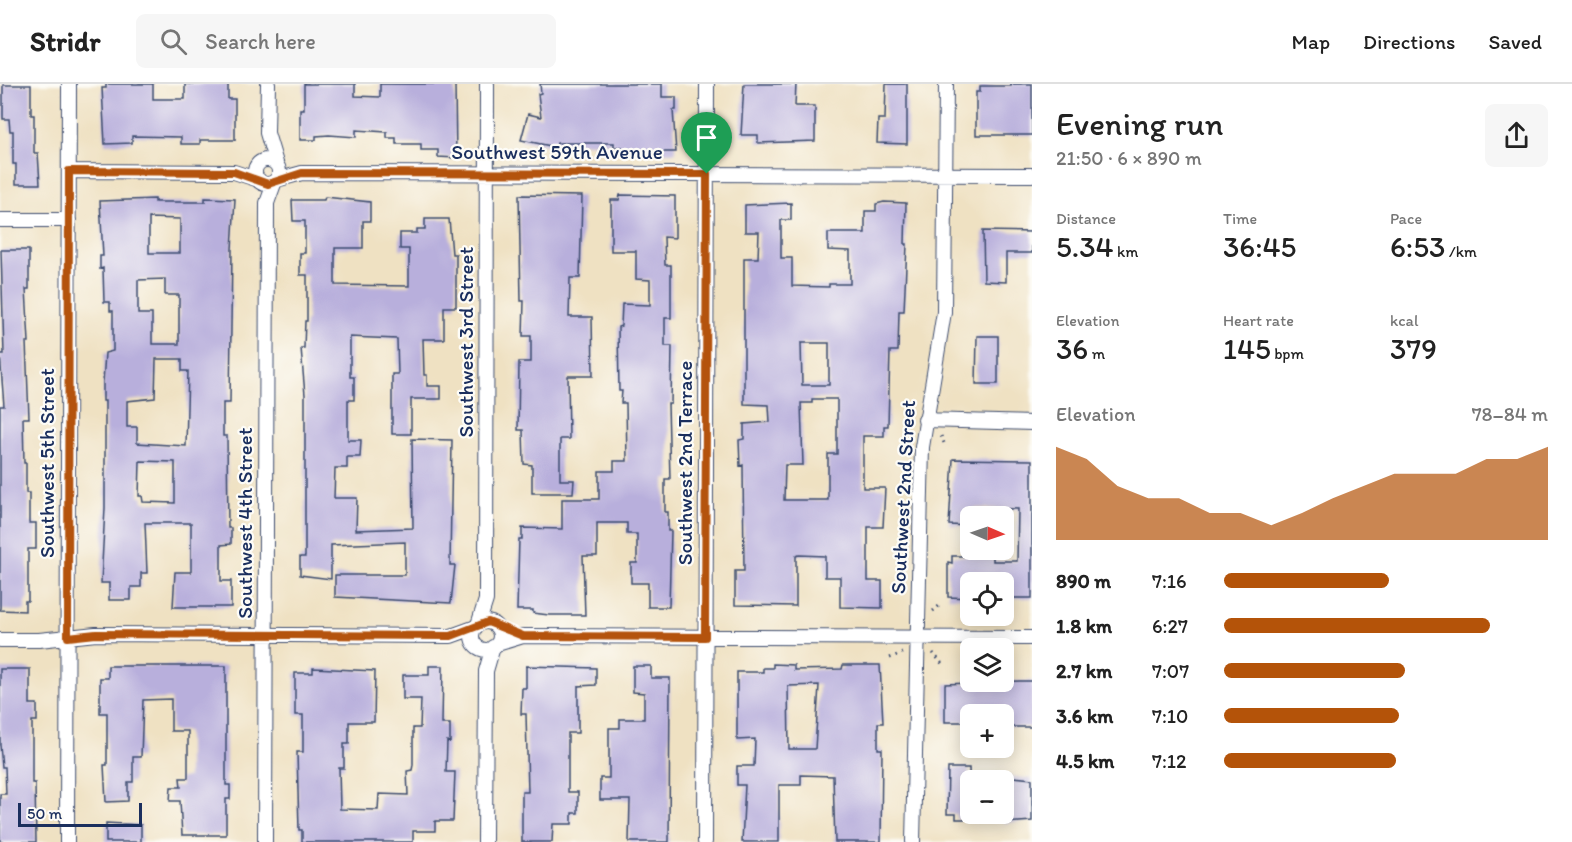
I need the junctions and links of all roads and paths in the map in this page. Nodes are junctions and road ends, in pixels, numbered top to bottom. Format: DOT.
graph roads {
  1 [pos="69,84"];
  2 [pos="268,84"];
  3 [pos="487,84"];
  4 [pos="707,84"];
  5 [pos="946,84"];
  6 [pos="267,133"];
  7 [pos="276,163"];
  8 [pos="258,164"];
  9 [pos="69,171"];
  10 [pos="234,172"];
  11 [pos="298,173"];
  12 [pos="487,173"];
  13 [pos="707,174"];
  14 [pos="945,175"];
  15 [pos="1032,175"];
  16 [pos="275,180"];
  17 [pos="259,181"];
  18 [pos="267,203"];
  19 [pos="0,220"];
  20 [pos="69,220"];
  21 [pos="925,420"];
  22 [pos="1032,423"];
  23 [pos="940,434"];
  24 [pos="944,443"];
  25 [pos="486,600"];
  26 [pos="477,626"];
  27 [pos="495,626"];
  28 [pos="265,636"];
  29 [pos="451,636"];
  30 [pos="523,636"];
  31 [pos="68,637"];
  32 [pos="705,637"];
  33 [pos="918,638"];
  34 [pos="1032,638"];
  35 [pos="0,640"];
  36 [pos="487,646"];
  37 [pos="902,653"];
  38 [pos="933,653"];
  39 [pos="891,658"];
  40 [pos="944,666"];
  41 [pos="67,842"];
  42 [pos="265,842"];
  43 [pos="485,842"];
  44 [pos="705,842"];
  45 [pos="913,842"];
  1 -- 9 [label="street, Southwest 5th Street"];
  2 -- 6 [label="street, Southwest 4th Street"];
  3 -- 12 [label="street, Southwest 3rd Street"];
  4 -- 13 [label="street, Southwest 2nd Terrace"];
  5 -- 14 [label="street, Southwest 2nd Street"];
  6 -- 7 [label="street, Southwest 4th Street"];
  6 -- 8 [label="street, Southwest 4th Street"];
  7 -- 8 [label="street"];
  7 -- 11 [label="street, Southwest 59th Avenue"];
  7 -- 16 [label="street, Southwest 4th Street"];
  8 -- 10 [label="street"];
  8 -- 17 [label="street, Southwest 4th Street"];
  9 -- 10 [label="street"];
  9 -- 20 [label="street, Southwest 5th Street"];
  10 -- 17 [label="street"];
  11 -- 12 [label="street, Southwest 59th Avenue"];
  11 -- 16 [label="street, Southwest 59th Avenue"];
  12 -- 13 [label="street, Southwest 59th Avenue"];
  12 -- 25 [label="street, Southwest 3rd Street"];
  13 -- 14 [label="street, Southwest 59th Avenue"];
  13 -- 32 [label="street, Southwest 2nd Terrace"];
  14 -- 15 [label="street, Southwest 59th Avenue"];
  14 -- 21 [label="street, Southwest 2nd Street"];
  16 -- 17 [label="street"];
  16 -- 18 [label="street, Southwest 4th Street"];
  17 -- 18 [label="street, Southwest 4th Street"];
  18 -- 28 [label="street, Southwest 4th Street"];
  19 -- 20 [label="street"];
  20 -- 31 [label="street, Southwest 5th Street"];
  21 -- 22 [label="street"];
  21 -- 33 [label="street, Southwest 2nd Street"];
  23 -- 24 [label="path"];
  25 -- 26 [label="street, Southwest 3rd Street"];
  25 -- 27 [label="street, Southwest 3rd Street"];
  26 -- 27 [label="street"];
  26 -- 29 [label="street"];
  26 -- 36 [label="street, Southwest 3rd Street"];
  27 -- 30 [label="street"];
  27 -- 36 [label="street, Southwest 3rd Street"];
  28 -- 29 [label="street"];
  28 -- 31 [label="street"];
  28 -- 42 [label="street, Southwest 4th Street"];
  29 -- 36 [label="street"];
  30 -- 32 [label="street"];
  30 -- 36 [label="street"];
  31 -- 35 [label="street"];
  31 -- 41 [label="street, Southwest 5th Street"];
  32 -- 33 [label="street"];
  32 -- 44 [label="street, Southwest 2nd Terrace"];
  33 -- 34 [label="street"];
  33 -- 45 [label="street, Southwest 2nd Street"];
  36 -- 43 [label="street, Southwest 3rd Street"];
  37 -- 39 [label="path"];
  38 -- 40 [label="path"];
}
